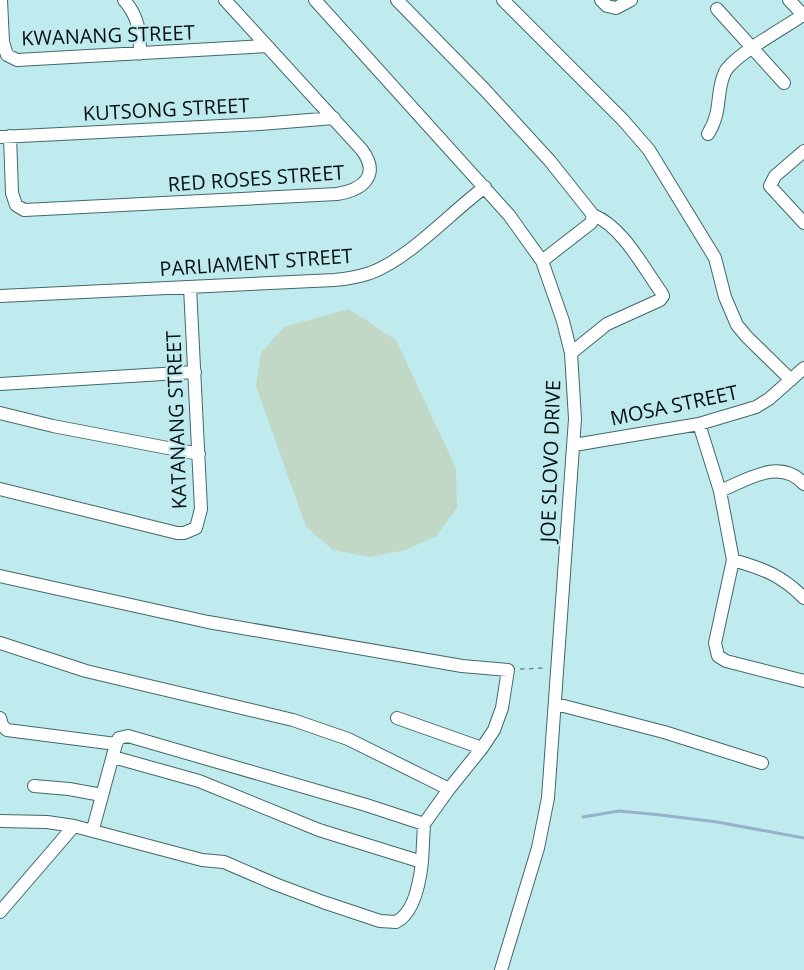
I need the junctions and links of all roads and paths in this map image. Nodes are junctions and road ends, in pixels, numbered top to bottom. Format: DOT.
graph roads {
  1 [pos="1,0"];
  2 [pos="124,0"];
  3 [pos="225,0"];
  4 [pos="315,0"];
  5 [pos="397,0"];
  6 [pos="503,0"];
  7 [pos="602,0"];
  8 [pos="631,0"];
  9 [pos="789,0"];
  10 [pos="717,9"];
  11 [pos="804,16"];
  12 [pos="267,46"];
  13 [pos="753,48"];
  14 [pos="140,54"];
  15 [pos="784,82"];
  16 [pos="334,118"];
  17 [pos="708,134"];
  18 [pos="5,136"];
  19 [pos="804,151"];
  20 [pos="485,187"];
  21 [pos="593,215"];
  22 [pos="804,223"];
  23 [pos="542,261"];
  24 [pos="190,287"];
  25 [pos="0,296"];
  26 [pos="571,353"];
  27 [pos="195,372"];
  28 [pos="800,374"];
  29 [pos="0,384"];
  30 [pos="0,413"];
  31 [pos="699,424"];
  32 [pos="574,445"];
  33 [pos="199,454"];
  34 [pos="804,484"];
  35 [pos="0,489"];
  36 [pos="720,491"];
  37 [pos="733,560"];
  38 [pos="0,576"];
  39 [pos="804,598"];
  40 [pos="0,643"];
  41 [pos="558,667"];
  42 [pos="508,670"];
  43 [pos="804,681"];
  44 [pos="556,704"];
  45 [pos="0,718"];
  46 [pos="398,718"];
  47 [pos="482,748"];
  48 [pos="115,750"];
  49 [pos="762,763"];
  50 [pos="34,786"];
  51 [pos="449,789"];
  52 [pos="102,795"];
  53 [pos="0,821"];
  54 [pos="424,824"];
  55 [pos="74,826"];
  56 [pos="93,829"];
  57 [pos="423,862"];
  58 [pos="0,912"];
  59 [pos="501,970"];
  1 -- 14 [label="street, KWANANG STREET"];
  2 -- 14 [label="street"];
  3 -- 12 [label="street, RED ROSES STREET"];
  4 -- 20 [label="street, JOE SLOVO DRIVE"];
  5 -- 21 [label="street"];
  6 -- 28 [label="street"];
  7 -- 8 [label="street"];
  9 -- 11 [label="street"];
  10 -- 13 [label="street"];
  11 -- 13 [label="street"];
  12 -- 14 [label="street, KWANANG STREET"];
  12 -- 16 [label="street, RED ROSES STREET"];
  13 -- 15 [label="street"];
  13 -- 17 [label="street"];
  16 -- 18 [label="street, KUTSONG STREET"];
  16 -- 18 [label="street, RED ROSES STREET"];
  19 -- 22 [label="street"];
  20 -- 23 [label="street, JOE SLOVO DRIVE"];
  20 -- 24 [label="street, PARLIAMENT STREET"];
  21 -- 23 [label="street"];
  21 -- 26 [label="street"];
  23 -- 26 [label="street, JOE SLOVO DRIVE"];
  24 -- 25 [label="street, PARLIAMENT STREET"];
  24 -- 27 [label="street, KATANANG STREET"];
  26 -- 32 [label="street, JOE SLOVO DRIVE"];
  27 -- 29 [label="street"];
  27 -- 33 [label="street, KATANANG STREET"];
  28 -- 31 [label="street, MOSA STREET"];
  30 -- 33 [label="street"];
  31 -- 32 [label="street, MOSA STREET"];
  31 -- 36 [label="street"];
  32 -- 41 [label="street, JOE SLOVO DRIVE"];
  33 -- 35 [label="street, KATANANG STREET"];
  34 -- 36 [label="street"];
  36 -- 37 [label="street"];
  37 -- 39 [label="street"];
  37 -- 43 [label="street"];
  38 -- 42 [label="street"];
  40 -- 51 [label="street"];
  41 -- 42 [label="path"];
  41 -- 44 [label="street, JOE SLOVO DRIVE"];
  42 -- 47 [label="street"];
  44 -- 49 [label="street"];
  44 -- 59 [label="street, JOE SLOVO DRIVE"];
  45 -- 48 [label="street"];
  46 -- 47 [label="street"];
  47 -- 51 [label="street"];
  48 -- 52 [label="street"];
  48 -- 54 [label="street"];
  48 -- 57 [label="street"];
  50 -- 52 [label="street"];
  51 -- 54 [label="street"];
  52 -- 56 [label="street"];
  53 -- 55 [label="street"];
  54 -- 57 [label="street"];
  55 -- 56 [label="street"];
  55 -- 58 [label="street"];
  56 -- 57 [label="street"];
}
